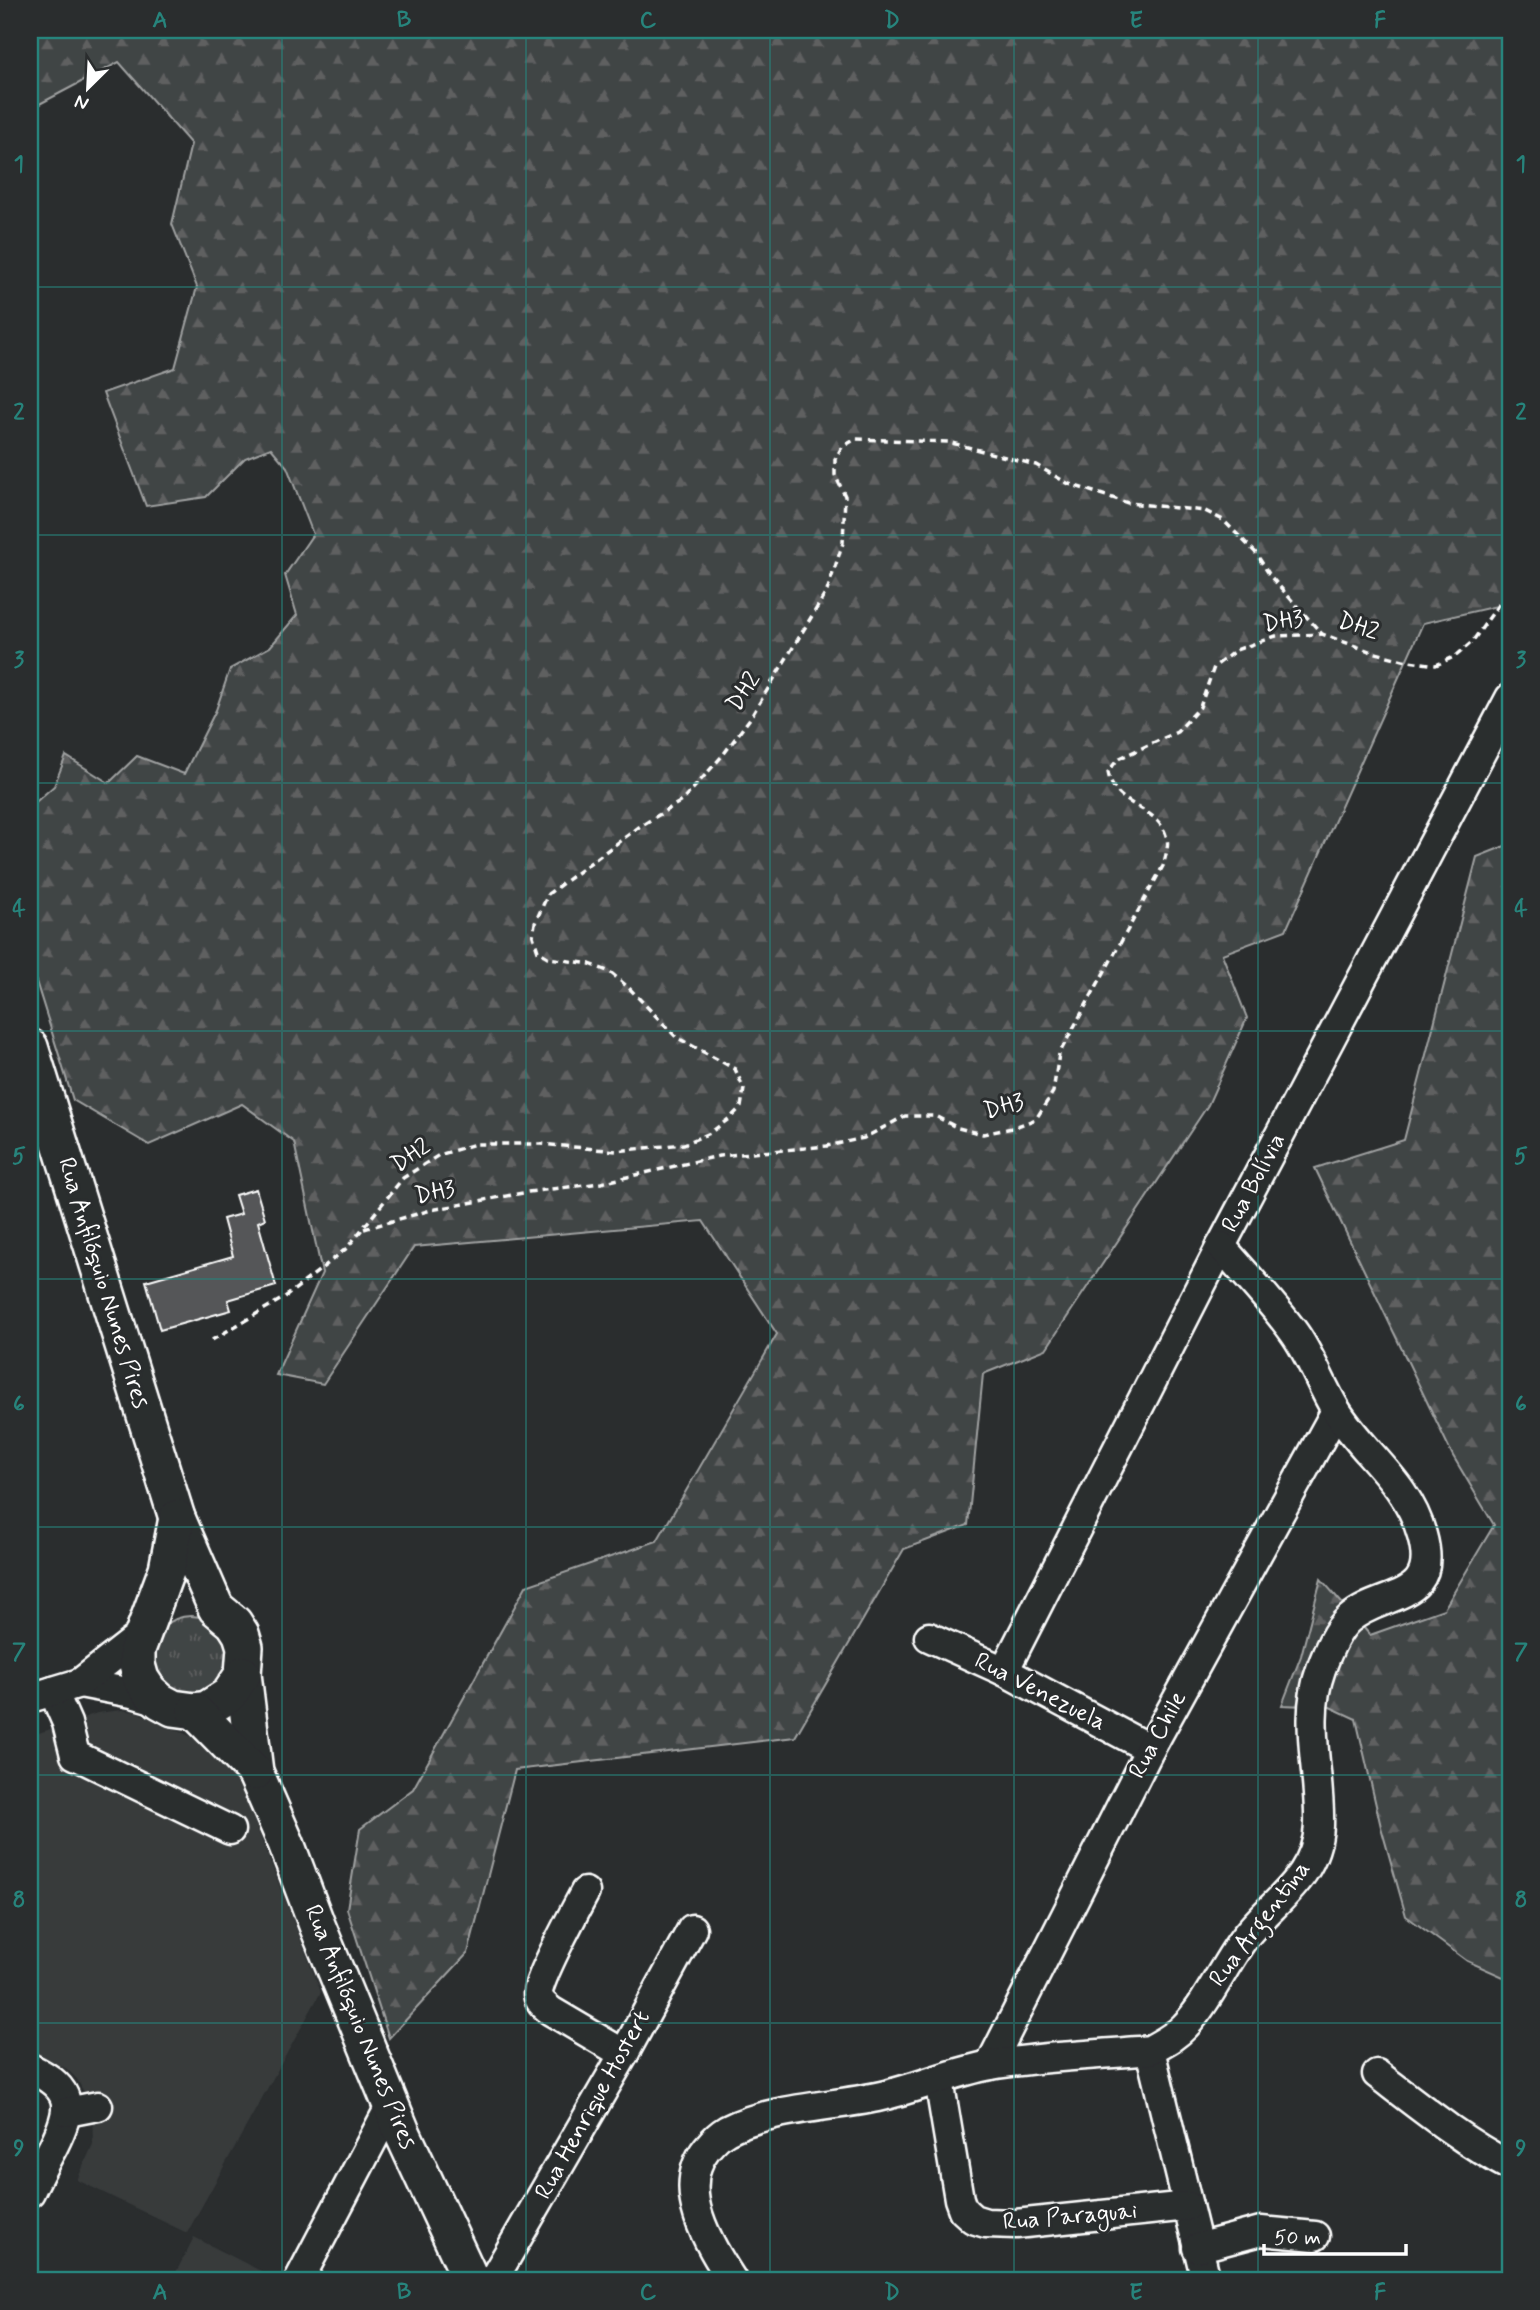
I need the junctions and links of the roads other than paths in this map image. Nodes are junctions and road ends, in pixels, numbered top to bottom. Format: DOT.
graph roads {
  1 [pos="1510,698"];
  2 [pos="30,1047"];
  3 [pos="1221,1246"];
  4 [pos="1336,1411"];
  5 [pos="177,1518"];
  6 [pos="216,1608"];
  7 [pos="144,1630"];
  8 [pos="929,1637"];
  9 [pos="1004,1671"];
  10 [pos="243,1674"];
  11 [pos="80,1683"];
  12 [pos="41,1694"];
  13 [pos="160,1701"];
  14 [pos="195,1711"];
  15 [pos="1150,1749"];
  16 [pos="255,1772"];
  17 [pos="230,1830"];
  18 [pos="585,1892"];
  19 [pos="692,1929"];
  20 [pos="1150,2050"];
  21 [pos="624,2054"];
  22 [pos="989,2065"];
  23 [pos="30,2068"];
  24 [pos="1377,2074"];
  25 [pos="939,2080"];
  26 [pos="391,2105"];
  27 [pos="98,2106"];
  28 [pos="67,2112"];
  29 [pos="1510,2166"];
  30 [pos="30,2192"];
  31 [pos="1188,2206"];
  32 [pos="1315,2236"];
  33 [pos="1197,2248"];
  34 [pos="299,2280"];
  35 [pos="471,2280"];
  36 [pos="493,2280"];
  37 [pos="732,2280"];
  38 [pos="1206,2280"];
  1 -- 3 [label="street, Rua Bolívia"];
  2 -- 5 [label="main road, Rua Anfilóquio Nunes Pires"];
  3 -- 4 [label="street, Rua Argentina"];
  3 -- 9 [label="street, Rua Bolívia"];
  4 -- 15 [label="street, Rua Chile"];
  4 -- 20 [label="street, Rua Argentina"];
  5 -- 6 [label="main road, Rua Anfilóquio Nunes Pires"];
  5 -- 7 [label="main road, Rua Anfilóquio Nunes Pires"];
  6 -- 7 [label="main road"];
  6 -- 10 [label="main road, Rua Anfilóquio Nunes Pires"];
  7 -- 11 [label="street"];
  7 -- 13 [label="main road, Rua Anfilóquio Nunes Pires"];
  8 -- 9 [label="street, Rua Venezuela"];
  9 -- 15 [label="street, Rua Venezuela"];
  10 -- 14 [label="main road"];
  10 -- 16 [label="main road, Rua Anfilóquio Nunes Pires"];
  11 -- 12 [label="street"];
  11 -- 13 [label="street"];
  12 -- 17 [label="street"];
  13 -- 14 [label="main road, Rua Anfilóquio Nunes Pires"];
  14 -- 16 [label="main road, Rua Anfilóquio Nunes Pires"];
  15 -- 22 [label="street, Rua Chile"];
  16 -- 26 [label="main road, Rua Anfilóquio Nunes Pires"];
  18 -- 21 [label="street"];
  19 -- 21 [label="street, Rua Henrique Hostert"];
  20 -- 22 [label="street, Rua Argentina"];
  20 -- 31 [label="street"];
  21 -- 36 [label="street, Rua Henrique Hostert"];
  22 -- 25 [label="street, Rua Argentina"];
  23 -- 28 [label="street"];
  24 -- 29 [label="street"];
  25 -- 31 [label="street, Rua Paraguai"];
  25 -- 37 [label="street, Rua Argentina"];
  26 -- 34 [label="street"];
  26 -- 35 [label="main road, Rua Anfilóquio Nunes Pires"];
  27 -- 28 [label="street"];
  28 -- 30 [label="street"];
  31 -- 33 [label="street"];
  32 -- 33 [label="street"];
  33 -- 38 [label="street"];
}
